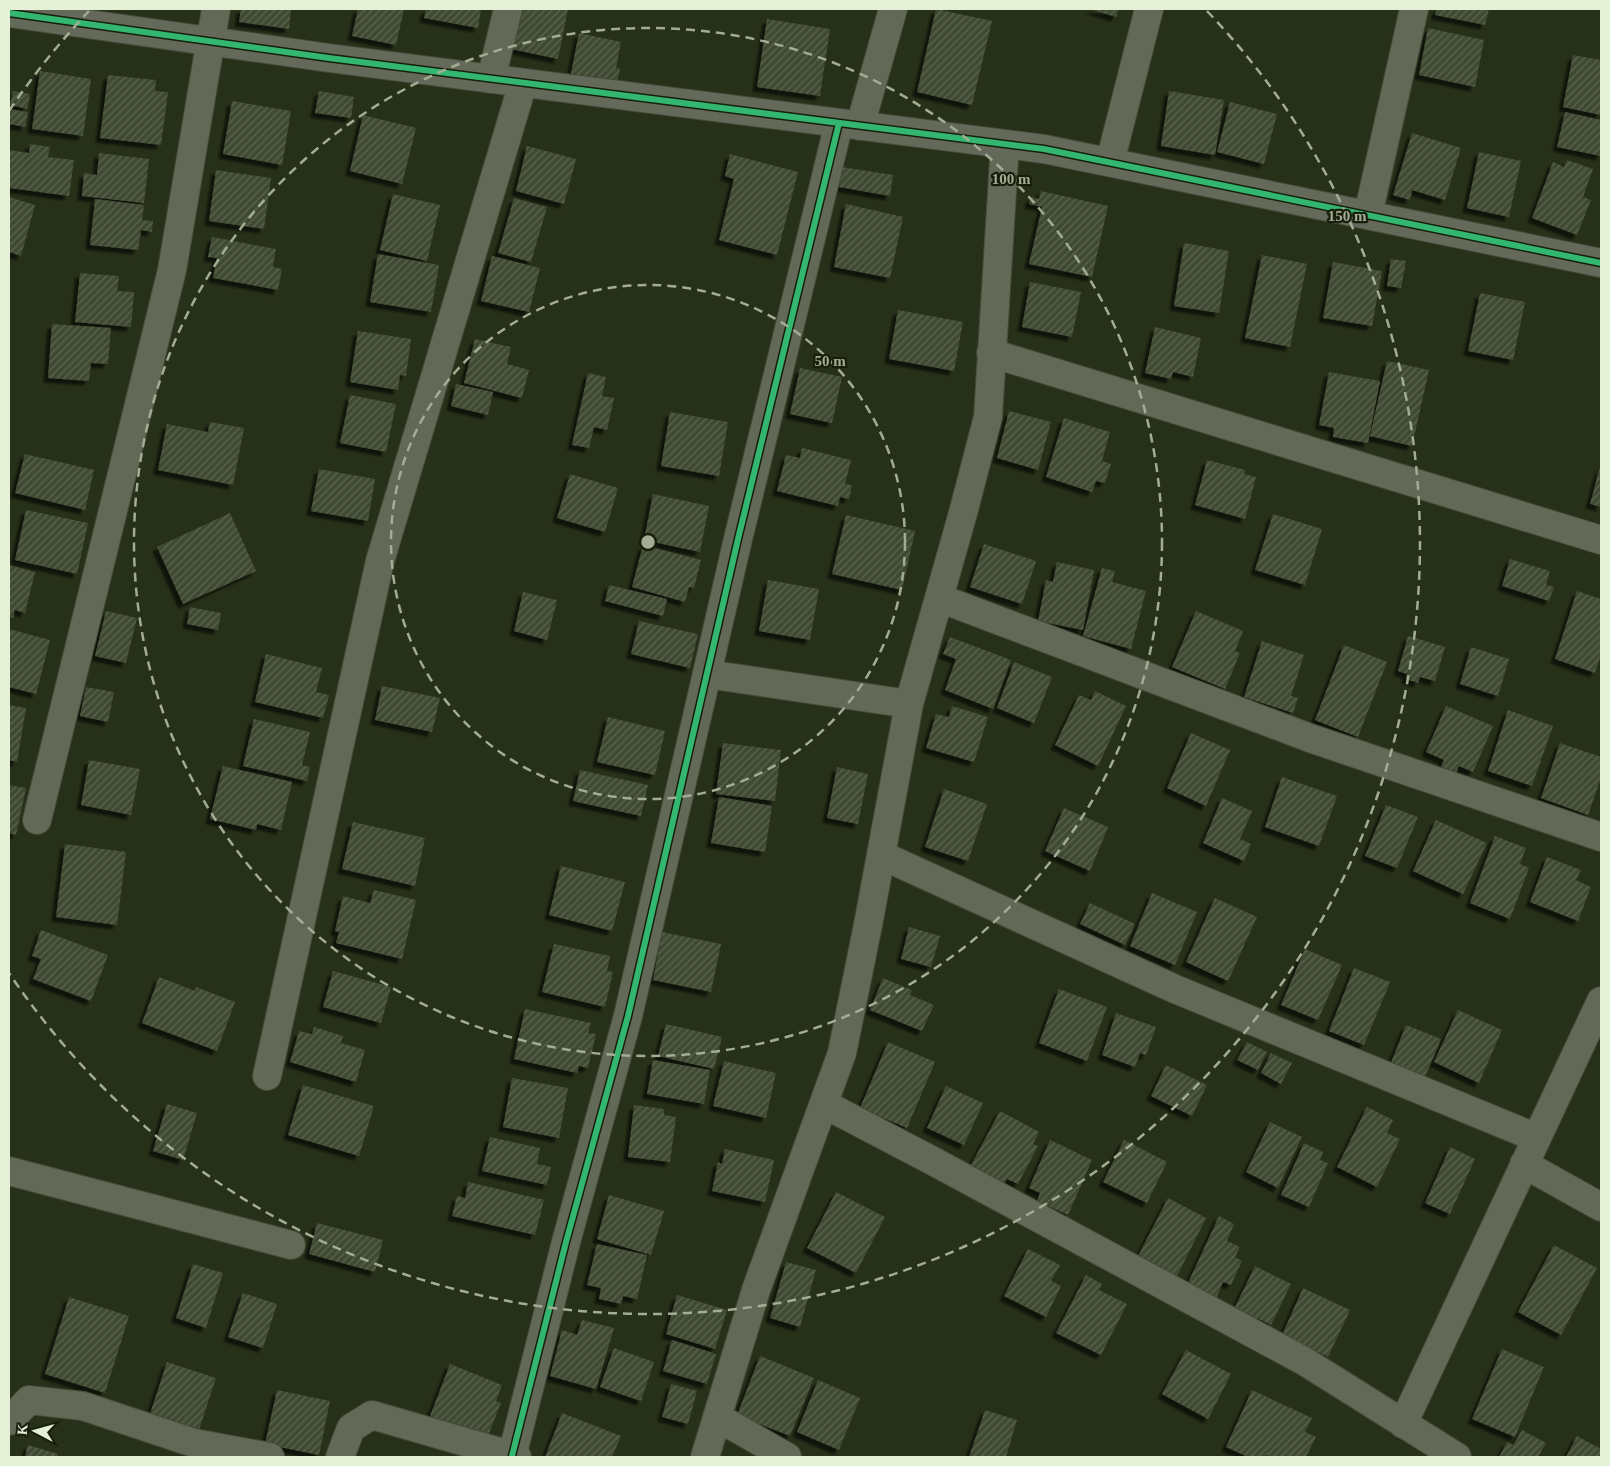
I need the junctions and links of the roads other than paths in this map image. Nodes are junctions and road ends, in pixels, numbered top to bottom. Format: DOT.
graph roads {
  1 [pos="216,9"];
  2 [pos="508,9"];
  3 [pos="894,9"];
  4 [pos="1149,9"];
  5 [pos="1414,9"];
  6 [pos="9,13"];
  7 [pos="210,41"];
  8 [pos="492,79"];
  9 [pos="523,83"];
  10 [pos="850,124"];
  11 [pos="1005,144"];
  12 [pos="1110,162"];
  13 [pos="1368,215"];
  14 [pos="1601,263"];
  15 [pos="992,353"];
  16 [pos="1601,540"];
  17 [pos="939,598"];
  18 [pos="706,674"];
  19 [pos="909,704"];
  20 [pos="37,820"];
  21 [pos="1601,837"];
  22 [pos="881,855"];
  23 [pos="1601,1001"];
  24 [pos="267,1076"];
  25 [pos="824,1104"];
  26 [pos="1537,1138"];
  27 [pos="1524,1164"];
  28 [pos="9,1171"];
  29 [pos="1601,1207"];
  30 [pos="292,1245"];
  31 [pos="717,1417"];
  32 [pos="9,1421"];
  33 [pos="1403,1424"];
  34 [pos="514,1456"];
  35 [pos="1455,1456"];
  36 [pos="270,1457"];
  37 [pos="340,1457"];
  38 [pos="705,1457"];
  39 [pos="787,1457"];
  1 -- 7 [label="street"];
  2 -- 8 [label="street"];
  3 -- 10 [label="street"];
  4 -- 12 [label="street"];
  5 -- 13 [label="street"];
  6 -- 7 [label="street"];
  7 -- 8 [label="street"];
  7 -- 20 [label="street"];
  8 -- 9 [label="street"];
  9 -- 10 [label="street"];
  9 -- 24 [label="street"];
  10 -- 11 [label="street"];
  10 -- 18 [label="street"];
  11 -- 12 [label="street"];
  11 -- 15 [label="street"];
  12 -- 13 [label="street"];
  13 -- 14 [label="street"];
  15 -- 16 [label="street"];
  15 -- 17 [label="street"];
  17 -- 19 [label="street"];
  17 -- 21 [label="street"];
  18 -- 19 [label="street"];
  18 -- 34 [label="street"];
  19 -- 22 [label="street"];
  22 -- 25 [label="street"];
  22 -- 26 [label="street"];
  23 -- 26 [label="street"];
  25 -- 31 [label="street"];
  25 -- 33 [label="street"];
  26 -- 27 [label="street"];
  27 -- 29 [label="street"];
  27 -- 33 [label="street"];
  28 -- 30 [label="street"];
  31 -- 38 [label="street"];
  31 -- 39 [label="street"];
  32 -- 36 [label="street"];
  33 -- 35 [label="street"];
  34 -- 37 [label="street"];
}
